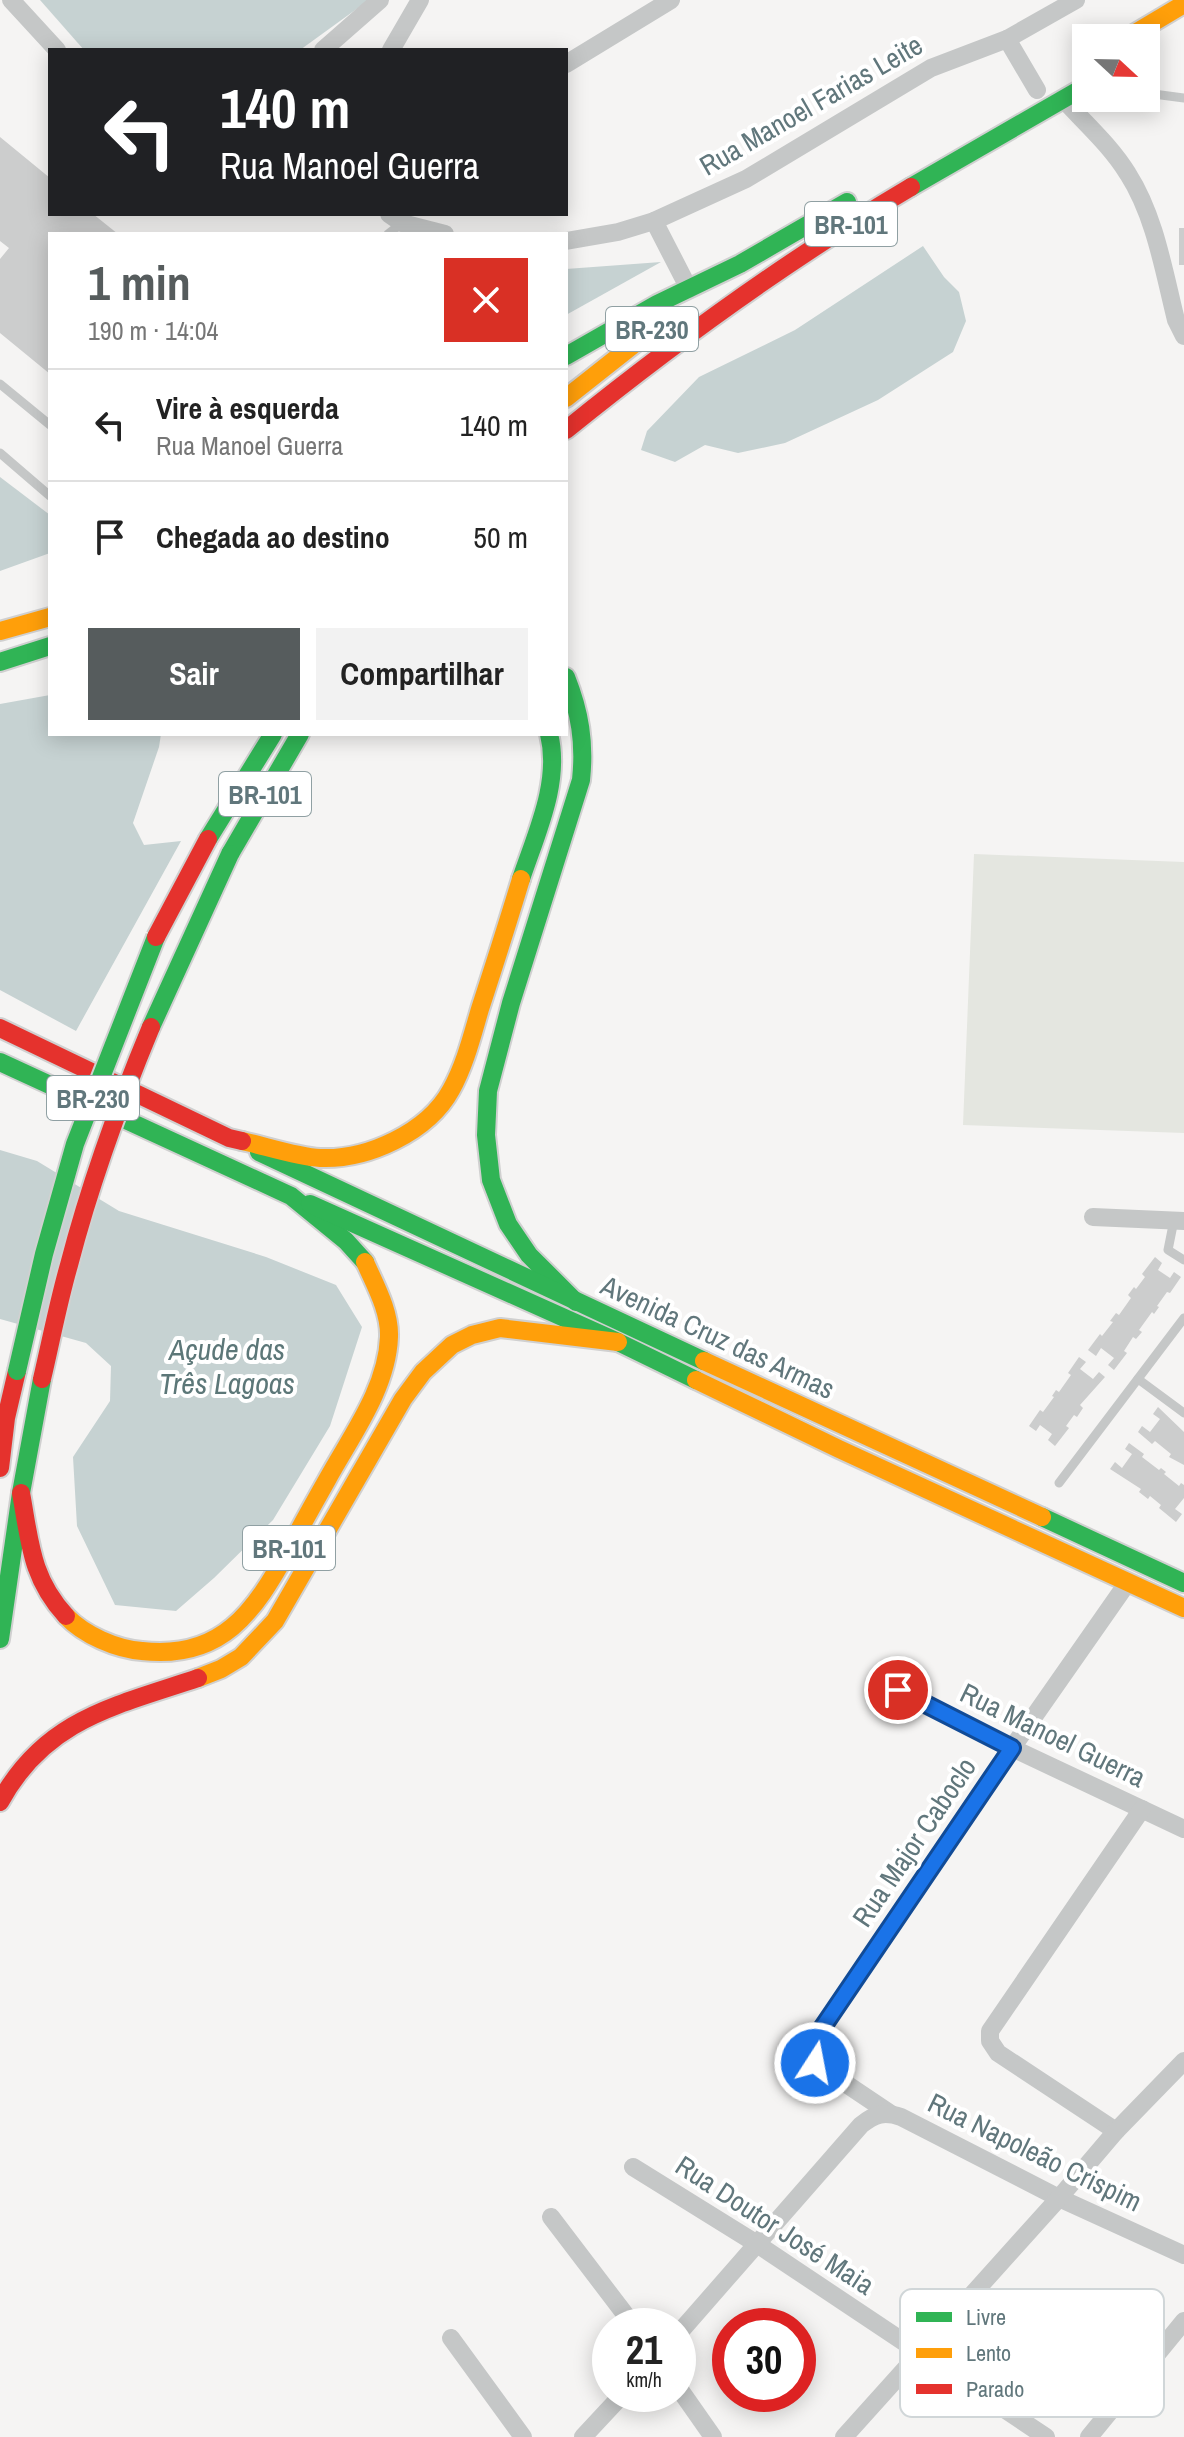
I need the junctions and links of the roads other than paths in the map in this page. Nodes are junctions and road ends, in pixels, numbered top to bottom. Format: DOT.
graph roads {
  1 [pos="11,0"];
  2 [pos="380,0"];
  3 [pos="420,0"];
  4 [pos="671,0"];
  5 [pos="1076,0"];
  6 [pos="1184,4"];
  7 [pos="1150,24"];
  8 [pos="1007,39"];
  9 [pos="55,48"];
  10 [pos="325,48"];
  11 [pos="392,48"];
  12 [pos="568,63"];
  13 [pos="1037,90"];
  14 [pos="1072,94"];
  15 [pos="1160,95"];
  16 [pos="1184,98"];
  17 [pos="1063,99"];
  18 [pos="860,194"];
  19 [pos="654,221"];
  20 [pos="393,224"];
  21 [pos="435,232"];
  22 [pos="568,241"];
  23 [pos="740,264"];
  24 [pos="689,289"];
  25 [pos="1184,336"];
  26 [pos="568,355"];
  27 [pos="0,384"];
  28 [pos="568,396"];
  29 [pos="48,423"];
  30 [pos="568,437"];
  31 [pos="0,453"];
  32 [pos="48,494"];
  33 [pos="48,618"];
  34 [pos="0,631"];
  35 [pos="48,647"];
  36 [pos="0,662"];
  37 [pos="568,681"];
  38 [pos="257,736"];
  39 [pos="272,736"];
  40 [pos="299,736"];
  41 [pos="550,736"];
  42 [pos="244,778"];
  43 [pos="0,1028"];
  44 [pos="0,1062"];
  45 [pos="229,1138"];
  46 [pos="291,1196"];
  47 [pos="1093,1217"];
  48 [pos="1179,1221"];
  49 [pos="1184,1260"];
  50 [pos="576,1302"];
  51 [pos="1184,1318"];
  52 [pos="618,1342"];
  53 [pos="1138,1379"];
  54 [pos="1184,1413"];
  55 [pos="6,1418"];
  56 [pos="0,1437"];
  57 [pos="0,1468"];
  58 [pos="1059,1483"];
  59 [pos="21,1493"];
  60 [pos="1128,1582"];
  61 [pos="1184,1583"];
  62 [pos="1184,1608"];
  63 [pos="0,1639"];
  64 [pos="898,1690"];
  65 [pos="1012,1748"];
  66 [pos="0,1802"];
  67 [pos="1142,1809"];
  68 [pos="1184,1829"];
  69 [pos="1184,2061"];
  70 [pos="891,2114"];
  71 [pos="1116,2131"];
  72 [pos="633,2167"];
  73 [pos="1059,2198"];
  74 [pos="551,2217"];
  75 [pos="757,2244"];
  76 [pos="1184,2255"];
  77 [pos="977,2289"];
  78 [pos="620,2308"];
  79 [pos="696,2313"];
  80 [pos="1184,2321"];
  81 [pos="451,2338"];
  82 [pos="900,2340"];
  83 [pos="1164,2345"];
  84 [pos="900,2374"];
  85 [pos="606,2412"];
  86 [pos="696,2412"];
  87 [pos="1016,2417"];
  88 [pos="1105,2417"];
  89 [pos="523,2437"];
  90 [pos="583,2437"];
  91 [pos="713,2437"];
  92 [pos="844,2437"];
  93 [pos="1046,2437"];
  94 [pos="1089,2437"];
  1 -- 9 [label="street"];
  2 -- 10 [label="street"];
  3 -- 11 [label="street"];
  4 -- 12 [label="street"];
  5 -- 8 [label="street, Rua Manoel Farias Leite"];
  6 -- 7 [label="main road"];
  8 -- 13 [label="street"];
  8 -- 19 [label="street, Rua Manoel Farias Leite"];
  14 -- 17 [label="main road, BR-101"];
  15 -- 16 [label="lane"];
  17 -- 25 [label="street"];
  17 -- 30 [label="main road, BR-101"];
  18 -- 23 [label="main road, BR-101"];
  19 -- 22 [label="street, Rua Manoel Farias Leite"];
  19 -- 24 [label="street"];
  20 -- 21 [label="street"];
  23 -- 24 [label="main road"];
  23 -- 28 [label="main road, BR-230"];
  24 -- 26 [label="main road"];
  27 -- 29 [label="lane"];
  31 -- 32 [label="lane"];
  33 -- 34 [label="main road"];
  35 -- 36 [label="main road"];
  37 -- 50 [label="main road"];
  38 -- 42 [label="main road"];
  39 -- 42 [label="main road, BR-230"];
  40 -- 59 [label="main road, BR-101, bridge"];
  41 -- 45 [label="main road"];
  42 -- 55 [label="main road, BR-230, bridge"];
  43 -- 45 [label="main road"];
  44 -- 46 [label="main road, BR-101"];
  45 -- 50 [label="main road, Avenida Cruz das Armas"];
  46 -- 52 [label="main road, Avenida Cruz das Armas"];
  46 -- 59 [label="main road, BR-101"];
  47 -- 48 [label="street"];
  48 -- 49 [label="lane"];
  50 -- 61 [label="main road, Avenida Cruz das Armas"];
  51 -- 53 [label="lane"];
  52 -- 60 [label="main road, Avenida Cruz das Armas"];
  52 -- 66 [label="main road"];
  53 -- 54 [label="lane"];
  53 -- 58 [label="lane"];
  55 -- 56 [label="main road"];
  55 -- 57 [label="main road, BR-230"];
  59 -- 63 [label="main road"];
  60 -- 62 [label="main road, Avenida Cruz das Armas"];
  60 -- 65 [label="street, Rua Major Caboclo"];
  64 -- 65 [label="street, Rua Manoel Guerra"];
  65 -- 67 [label="street, Rua Manoel Guerra"];
  65 -- 70 [label="street, Rua Major Caboclo"];
  67 -- 68 [label="street, Rua Manoel Guerra"];
  67 -- 71 [label="street"];
  69 -- 71 [label="street"];
  70 -- 73 [label="street, Rua Napoleão Crispim"];
  70 -- 75 [label="street, Rua Napoleão Crispim"];
  71 -- 73 [label="street"];
  72 -- 75 [label="street, Rua Doutor José Maia"];
  73 -- 76 [label="street, Rua Napoleão Crispim"];
  73 -- 77 [label="street"];
  74 -- 78 [label="street"];
  75 -- 79 [label="street"];
  75 -- 82 [label="street, Rua Doutor José Maia"];
  80 -- 83 [label="street"];
  81 -- 89 [label="street"];
  84 -- 92 [label="street"];
  85 -- 90 [label="street"];
  86 -- 91 [label="street"];
  87 -- 93 [label="street, Rua Doutor José Maia"];
  88 -- 94 [label="street"];
}
